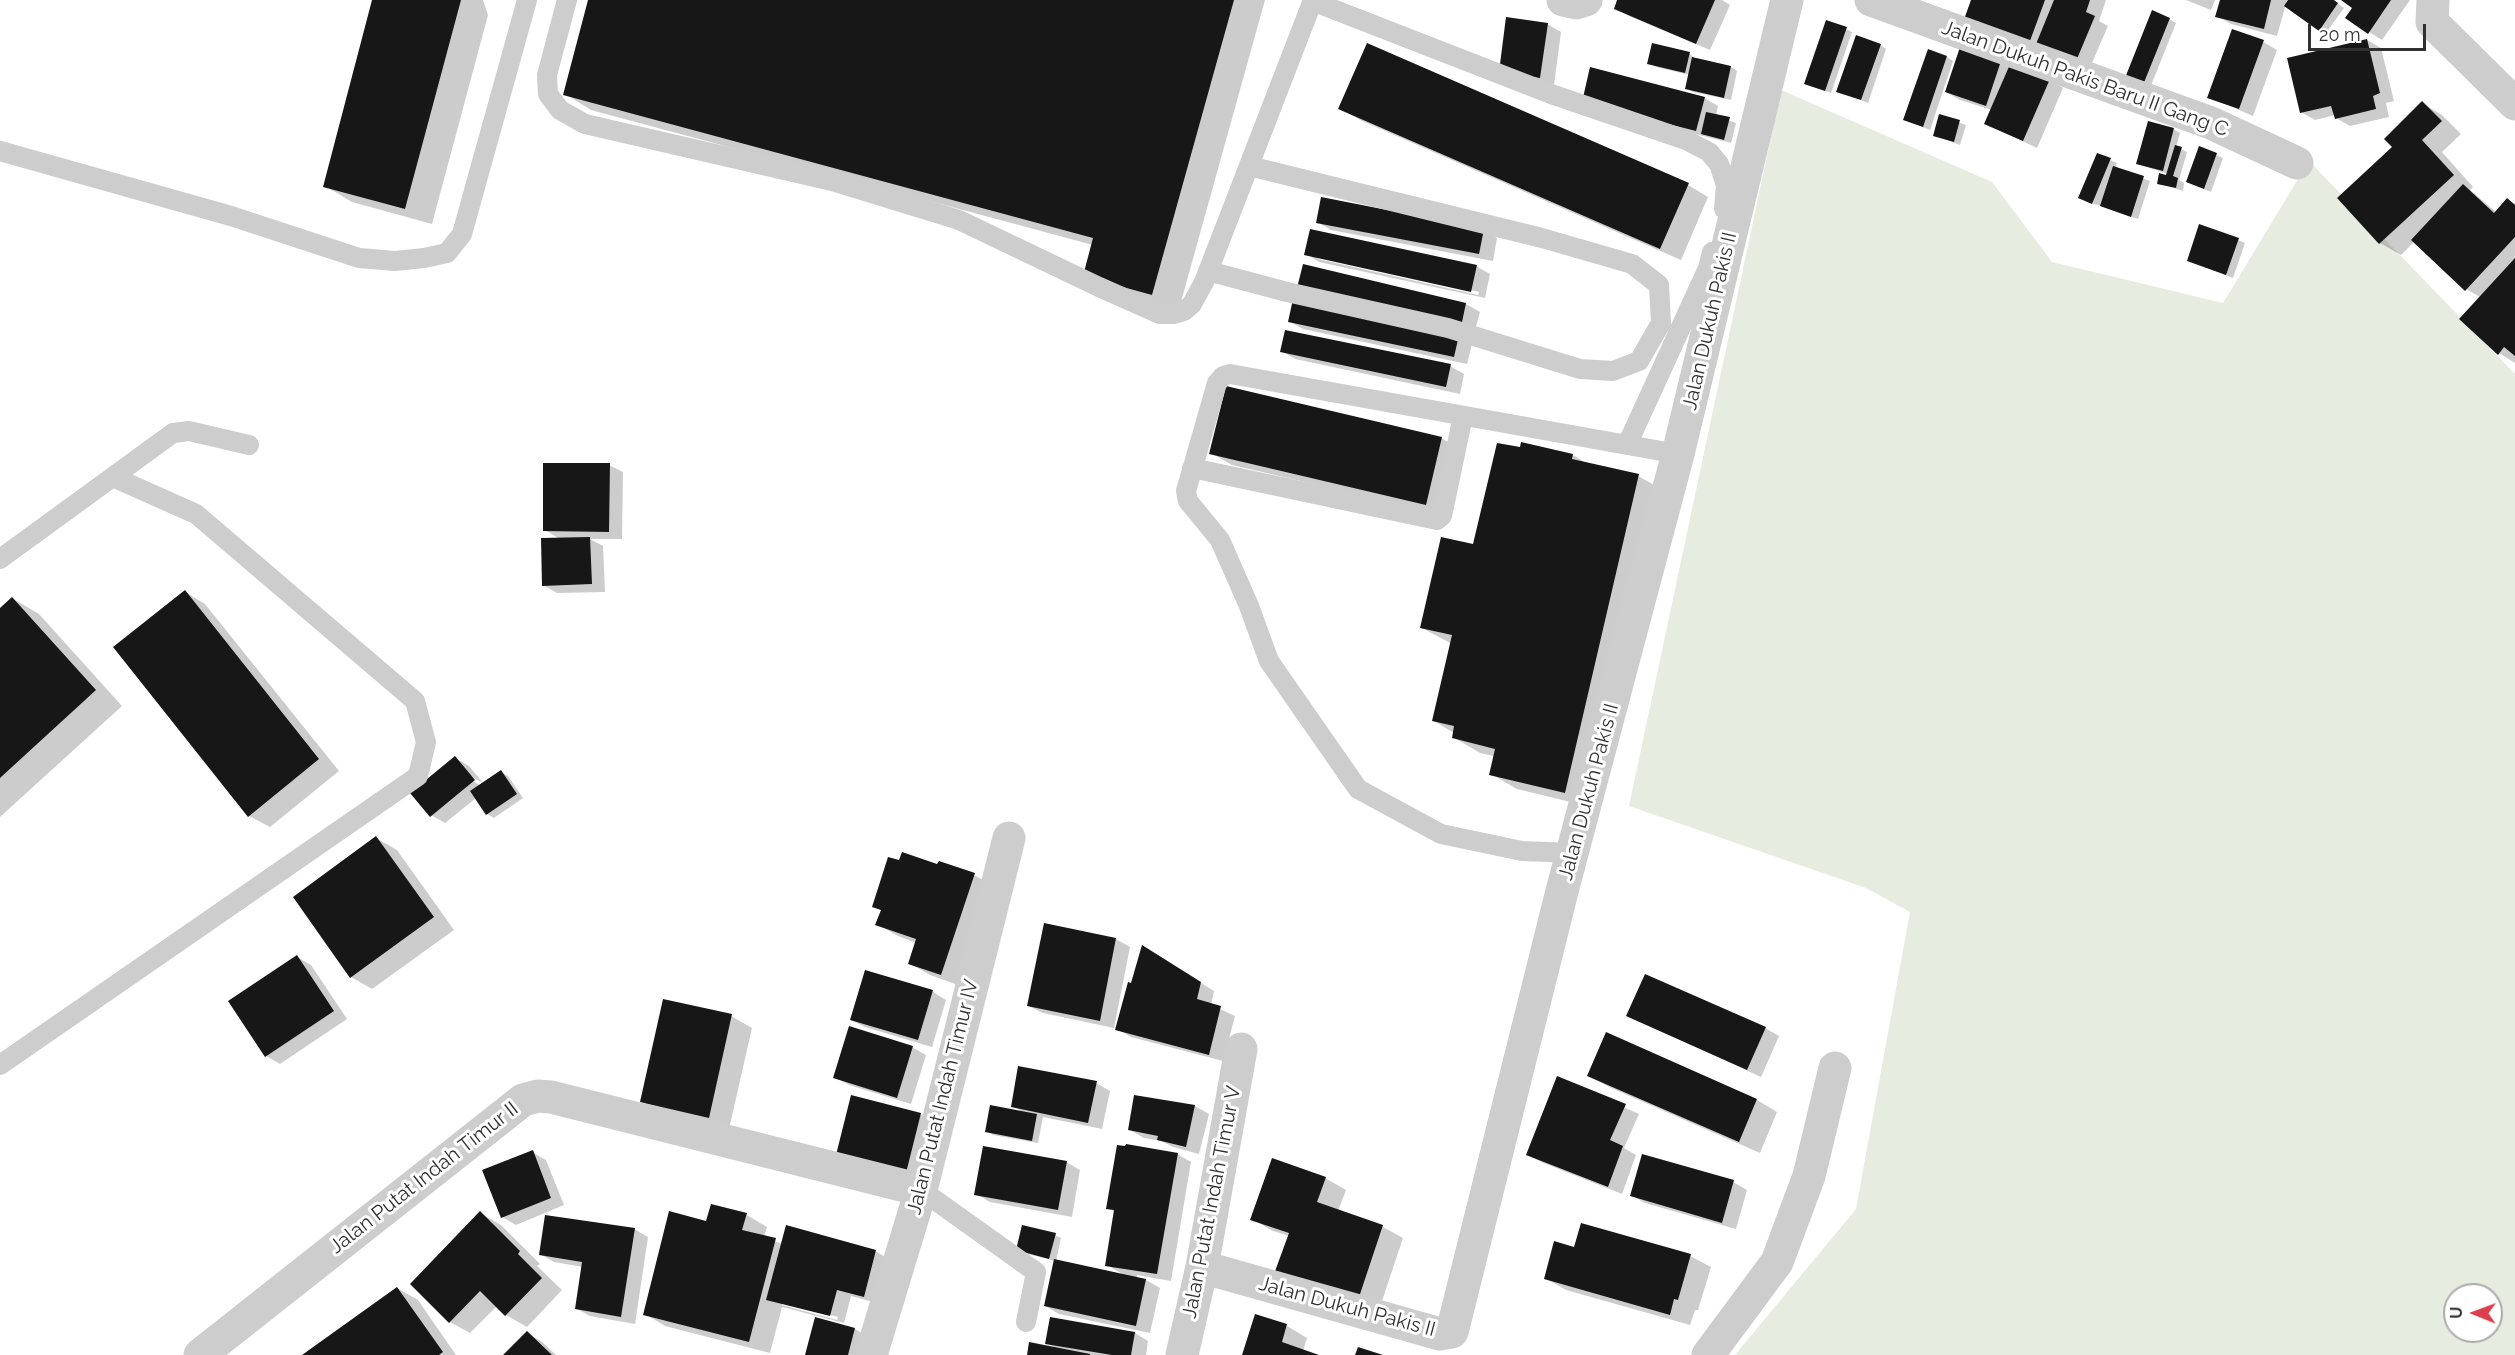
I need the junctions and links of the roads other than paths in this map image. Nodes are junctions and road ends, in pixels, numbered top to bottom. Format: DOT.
graph roads {
  1 [pos="527,0"];
  2 [pos="567,0"];
  3 [pos="1312,0"];
  4 [pos="1563,0"];
  5 [pos="1586,0"];
  6 [pos="1787,0"];
  7 [pos="1870,0"];
  8 [pos="2433,11"];
  9 [pos="2515,104"];
  10 [pos="0,151"];
  11 [pos="2297,163"];
  12 [pos="1248,166"];
  13 [pos="1208,271"];
  14 [pos="1463,416"];
  15 [pos="249,445"];
  16 [pos="1627,446"];
  17 [pos="1678,454"];
  18 [pos="1192,468"];
  19 [pos="113,477"];
  20 [pos="0,559"];
  21 [pos="1009,838"];
  22 [pos="1573,853"];
  23 [pos="1241,1049"];
  24 [pos="0,1065"];
  25 [pos="1835,1068"];
  26 [pos="921,1190"];
  27 [pos="1202,1267"];
  28 [pos="1026,1322"];
  29 [pos="200,1355"];
  30 [pos="871,1355"];
  31 [pos="1182,1355"];
  32 [pos="1708,1355"];
  1 -- 10 [label="lane"];
  2 -- 13 [label="lane"];
  3 -- 12 [label="lane"];
  3 -- 16 [label="lane"];
  4 -- 5 [label="street"];
  6 -- 17 [label="street, Jalan Dukuh Pakis II"];
  7 -- 11 [label="street, Jalan Dukuh Pakis Baru II Gang C"];
  8 -- 9 [label="street"];
  12 -- 13 [label="lane"];
  12 -- 13 [label="lane"];
  14 -- 16 [label="lane"];
  14 -- 18 [label="lane"];
  14 -- 18 [label="lane"];
  15 -- 19 [label="lane"];
  16 -- 17 [label="lane"];
  17 -- 22 [label="street, Jalan Dukuh Pakis II"];
  18 -- 22 [label="lane"];
  19 -- 20 [label="lane"];
  19 -- 24 [label="lane"];
  21 -- 26 [label="street, Jalan Putat Indah Timur IV"];
  22 -- 27 [label="street, Jalan Dukuh Pakis II"];
  23 -- 27 [label="street, Jalan Putat Indah Timur V"];
  25 -- 32 [label="street"];
  26 -- 28 [label="lane"];
  26 -- 29 [label="street, Jalan Putat Indah Timur II"];
  26 -- 30 [label="street, Jalan Putat Indah Timur IV"];
  27 -- 31 [label="street, Jalan Putat Indah Timur V"];
}
